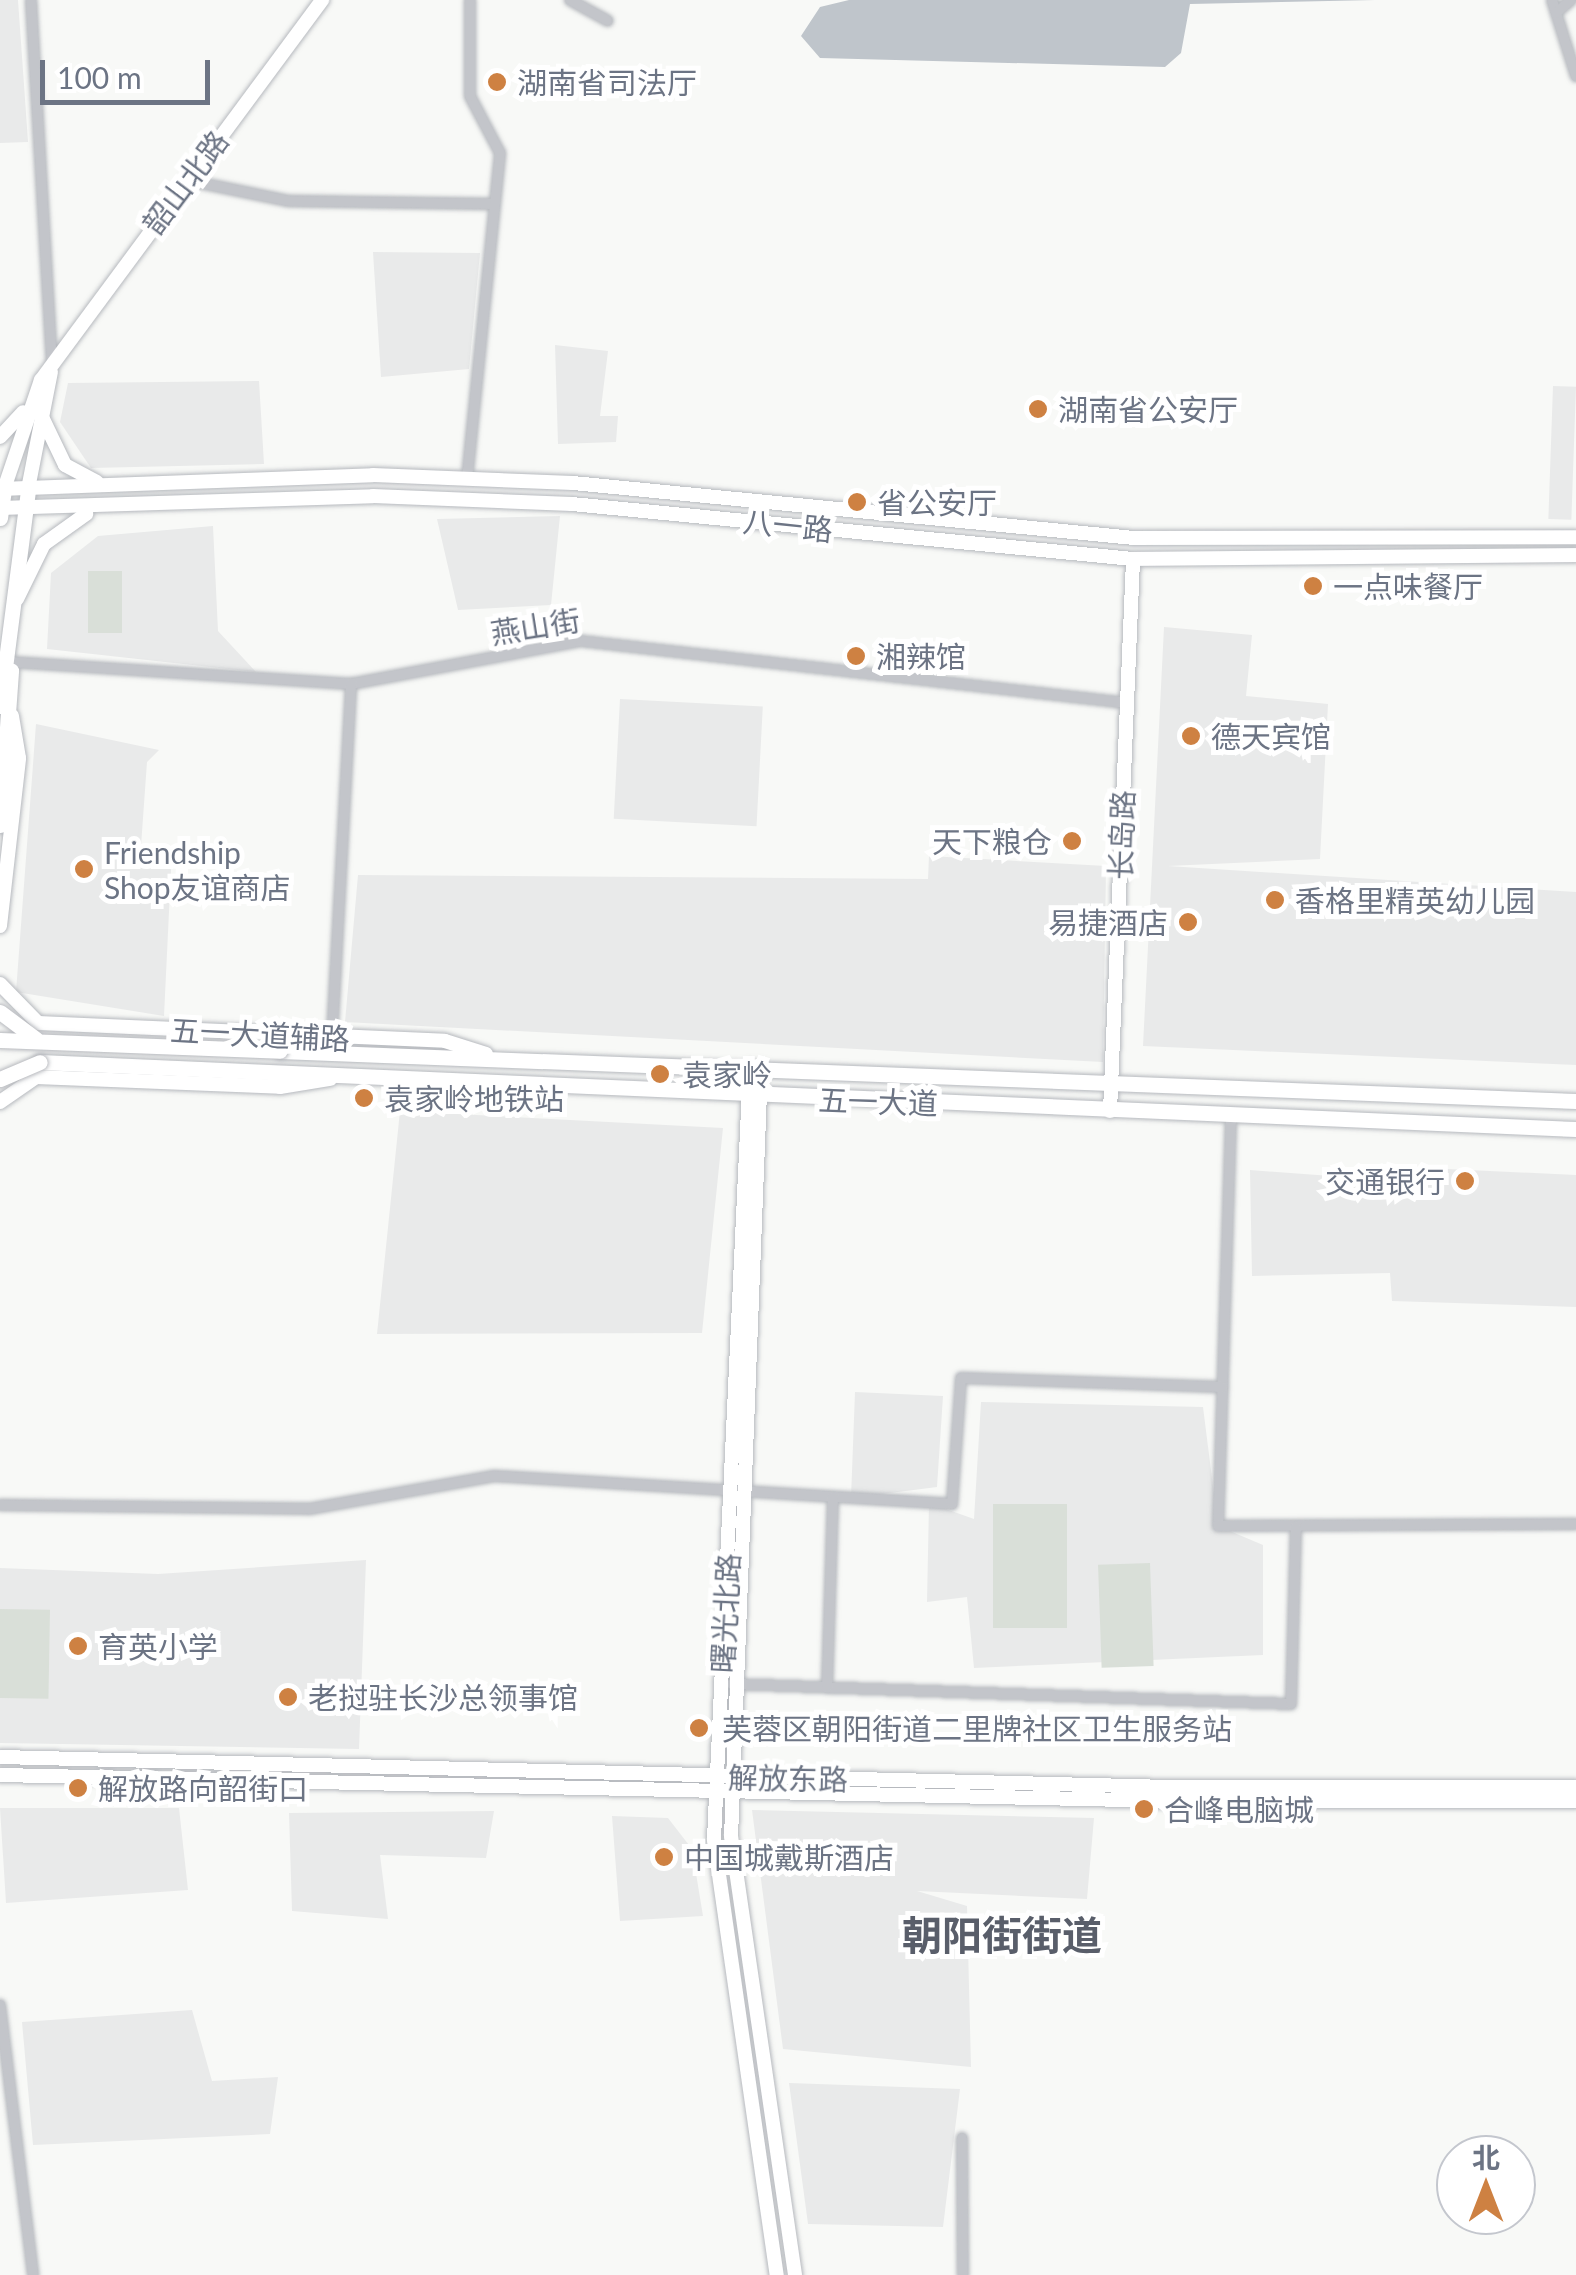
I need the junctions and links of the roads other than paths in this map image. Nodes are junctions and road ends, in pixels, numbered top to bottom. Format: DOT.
graph roads {
  1 [pos="31,0"];
  2 [pos="322,0"];
  3 [pos="470,0"];
  4 [pos="570,0"];
  5 [pos="1552,0"];
  6 [pos="1572,0"];
  7 [pos="1556,13"];
  8 [pos="608,21"];
  9 [pos="1576,76"];
  10 [pos="186,180"];
  11 [pos="495,204"];
  12 [pos="52,366"];
  13 [pos="30,404"];
  14 [pos="44,418"];
  15 [pos="0,438"];
  16 [pos="467,479"];
  17 [pos="102,484"];
  18 [pos="2,489"];
  19 [pos="28,489"];
  20 [pos="26,510"];
  21 [pos="101,510"];
  22 [pos="0,511"];
  23 [pos="1576,537"];
  24 [pos="1576,556"];
  25 [pos="1133,559"];
  26 [pos="15,604"];
  27 [pos="10,662"];
  28 [pos="351,684"];
  29 [pos="1127,703"];
  30 [pos="6,711"];
  31 [pos="2,808"];
  32 [pos="0,825"];
  33 [pos="0,926"];
  34 [pos="0,984"];
  35 [pos="0,1012"];
  36 [pos="32,1020"];
  37 [pos="0,1040"];
  38 [pos="44,1042"];
  39 [pos="280,1043"];
  40 [pos="333,1044"];
  41 [pos="0,1061"];
  42 [pos="40,1062"];
  43 [pos="755,1067"];
  44 [pos="30,1078"];
  45 [pos="336,1078"];
  46 [pos="0,1079"];
  47 [pos="1111,1082"];
  48 [pos="754,1096"];
  49 [pos="1576,1101"];
  50 [pos="0,1102"];
  51 [pos="1110,1111"];
  52 [pos="1231,1118"];
  53 [pos="1576,1128"];
  54 [pos="1222,1387"];
  55 [pos="738,1492"];
  56 [pos="834,1497"];
  57 [pos="0,1505"];
  58 [pos="1576,1524"];
  59 [pos="1296,1526"];
  60 [pos="728,1684"];
  61 [pos="827,1688"];
  62 [pos="0,1758"];
  63 [pos="0,1775"];
  64 [pos="714,1783"];
  65 [pos="731,1784"];
  66 [pos="1576,1786"];
  67 [pos="1576,1800"];
  68 [pos="0,2005"];
  69 [pos="962,2138"];
  70 [pos="33,2275"];
  71 [pos="777,2275"];
  72 [pos="795,2275"];
  73 [pos="962,2275"];
  1 -- 12 [label="street"];
  2 -- 10 [label="main road, 韶山北路"];
  3 -- 11 [label="street"];
  4 -- 8 [label="street"];
  5 -- 7 [label="street"];
  6 -- 7 [label="street"];
  7 -- 9 [label="street"];
  10 -- 11 [label="street"];
  10 -- 12 [label="main road, 韶山北路"];
  11 -- 16 [label="street"];
  12 -- 13 [label="main road, 韶山北路"];
  12 -- 14 [label="main road, 韶山北路"];
  13 -- 15 [label="main road"];
  13 -- 18 [label="main road, 韶山北路"];
  14 -- 17 [label="main road"];
  14 -- 19 [label="main road, 韶山北路"];
  16 -- 17 [label="main road, 八一路"];
  16 -- 23 [label="main road, 八一路"];
  17 -- 19 [label="main road, 八一路"];
  18 -- 19 [label="main road, 八一路"];
  18 -- 22 [label="main road, 韶山北路"];
  19 -- 20 [label="main road, 韶山北路"];
  20 -- 21 [label="main road, 八一路"];
  20 -- 22 [label="main road, 八一路"];
  20 -- 26 [label="main road, 韶山北路"];
  21 -- 25 [label="main road, 八一路"];
  21 -- 26 [label="main road"];
  24 -- 25 [label="main road, 八一路"];
  25 -- 29 [label="main road, 长岛路"];
  26 -- 27 [label="main road, 韶山北路"];
  27 -- 28 [label="street, 燕山街"];
  27 -- 30 [label="main road, 韶山北路"];
  28 -- 29 [label="street, 燕山街"];
  28 -- 40 [label="street"];
  29 -- 47 [label="main road, 长岛路"];
  30 -- 31 [label="main road, 韶山北路"];
  30 -- 33 [label="main road"];
  31 -- 32 [label="main road, 韶山北路"];
  34 -- 36 [label="main road"];
  35 -- 38 [label="main road, bridge"];
  36 -- 39 [label="main road, 五一大道辅路"];
  36 -- 44 [label="main road"];
  37 -- 38 [label="main road, 五一大道, bridge"];
  38 -- 39 [label="main road, 五一大道, bridge"];
  39 -- 40 [label="main road, 五一大道"];
  40 -- 43 [label="main road, 五一大道"];
  41 -- 42 [label="main road, 五一大道"];
  42 -- 45 [label="main road, 五一大道"];
  42 -- 46 [label="main road, bridge"];
  43 -- 47 [label="main road, 五一大道"];
  43 -- 48 [label="main road, 曙光北路"];
  44 -- 45 [label="main road, 五一大道辅路"];
  44 -- 50 [label="main road"];
  45 -- 48 [label="main road, 五一大道"];
  47 -- 49 [label="main road, 五一大道"];
  47 -- 51 [label="main road, 长岛路"];
  48 -- 51 [label="main road, 五一大道"];
  48 -- 55 [label="main road, 曙光北路"];
  51 -- 52 [label="main road, 五一大道"];
  52 -- 53 [label="main road, 五一大道"];
  52 -- 54 [label="street"];
  54 -- 56 [label="street"];
  54 -- 59 [label="street"];
  55 -- 56 [label="street"];
  55 -- 57 [label="street"];
  55 -- 60 [label="main road, 曙光北路"];
  56 -- 61 [label="street"];
  58 -- 59 [label="street"];
  59 -- 61 [label="street"];
  60 -- 61 [label="street"];
  60 -- 64 [label="main road, 曙光北路"];
  60 -- 65 [label="main road, 曙光北路"];
  62 -- 64 [label="main road, 解放东路"];
  63 -- 64 [label="main road, 解放东路"];
  64 -- 65 [label="main road, 解放东路"];
  64 -- 71 [label="main road, 曙光北路"];
  65 -- 66 [label="main road, 解放东路"];
  65 -- 67 [label="main road, 解放东路"];
  65 -- 72 [label="main road, 曙光北路"];
  68 -- 70 [label="street"];
  69 -- 73 [label="street"];
}
